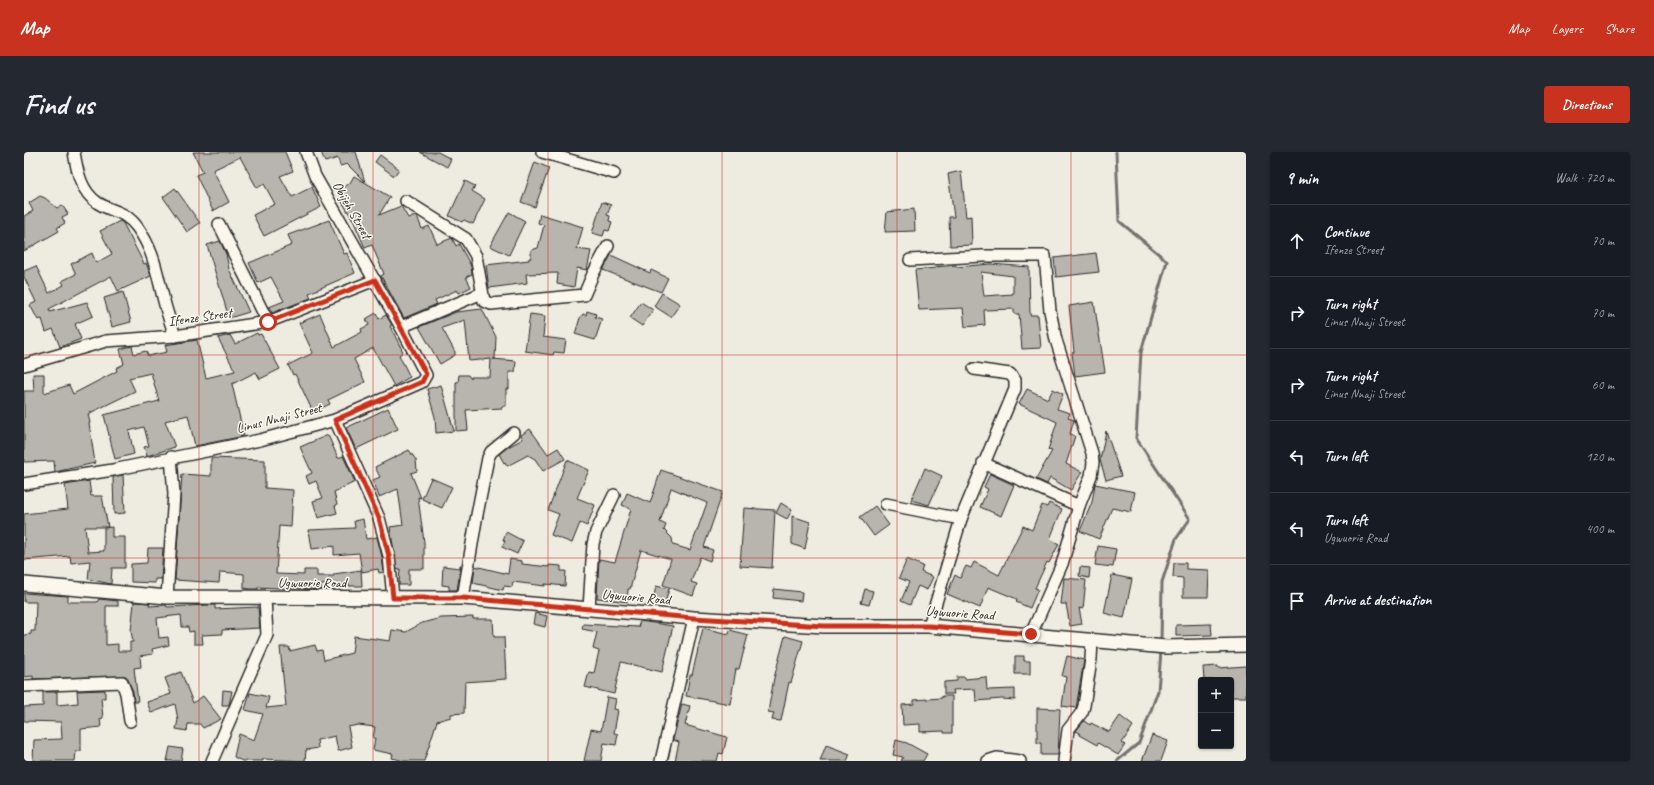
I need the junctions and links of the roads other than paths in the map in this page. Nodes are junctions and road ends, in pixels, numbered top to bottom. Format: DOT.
graph roads {
  1 [pos="74,152"];
  2 [pos="306,152"];
  3 [pos="542,152"];
  4 [pos="614,173"];
  5 [pos="406,201"];
  6 [pos="219,224"];
  7 [pos="608,246"];
  8 [pos="910,260"];
  9 [pos="375,280"];
  10 [pos="482,293"];
  11 [pos="268,322"];
  12 [pos="401,327"];
  13 [pos="175,336"];
  14 [pos="24,364"];
  15 [pos="974,369"];
  16 [pos="335,420"];
  17 [pos="514,433"];
  18 [pos="171,457"];
  19 [pos="983,462"];
  20 [pos="24,484"];
  21 [pos="614,495"];
  22 [pos="886,504"];
  23 [pos="1079,506"];
  24 [pos="961,519"];
  25 [pos="24,584"];
  26 [pos="167,597"];
  27 [pos="265,598"];
  28 [pos="393,598"];
  29 [pos="463,598"];
  30 [pos="589,609"];
  31 [pos="694,618"];
  32 [pos="929,626"];
  33 [pos="1031,634"];
  34 [pos="1092,641"];
  35 [pos="1246,645"];
  36 [pos="24,686"];
  37 [pos="130,721"];
  38 [pos="212,761"];
  39 [pos="661,761"];
  40 [pos="988,761"];
  41 [pos="1020,761"];
  42 [pos="1064,761"];
  1 -- 13 [label="street"];
  2 -- 9 [label="street, Obijeh Street"];
  3 -- 4 [label="street"];
  5 -- 10 [label="street"];
  6 -- 11 [label="street"];
  7 -- 10 [label="street"];
  8 -- 23 [label="street"];
  9 -- 11 [label="street, Ifenze Street"];
  9 -- 12 [label="street, Linus Nnaji Street"];
  10 -- 12 [label="street"];
  11 -- 13 [label="street, Ifenze Street"];
  12 -- 16 [label="street, Linus Nnaji Street"];
  13 -- 14 [label="street, Ifenze Street"];
  15 -- 19 [label="street"];
  16 -- 18 [label="street, Linus Nnaji Street"];
  16 -- 28 [label="street"];
  17 -- 29 [label="street"];
  18 -- 20 [label="street, Linus Nnaji Street"];
  18 -- 26 [label="street"];
  19 -- 23 [label="street"];
  19 -- 24 [label="street"];
  21 -- 30 [label="street"];
  22 -- 24 [label="street"];
  23 -- 33 [label="street"];
  24 -- 32 [label="street"];
  25 -- 26 [label="street, Ugwuorie Road"];
  26 -- 27 [label="street, Ugwuorie Road"];
  27 -- 28 [label="street, Ugwuorie Road"];
  27 -- 38 [label="street"];
  28 -- 29 [label="street, Ugwuorie Road"];
  29 -- 30 [label="street, Ugwuorie Road"];
  30 -- 31 [label="street, Ugwuorie Road"];
  31 -- 32 [label="street, Ugwuorie Road"];
  31 -- 39 [label="street"];
  32 -- 33 [label="street, Ugwuorie Road"];
  33 -- 34 [label="street, Ugwuorie Road"];
  34 -- 35 [label="street, Ugwuorie Road"];
  34 -- 42 [label="street"];
  36 -- 37 [label="street"];
  40 -- 41 [label="street"];
}
